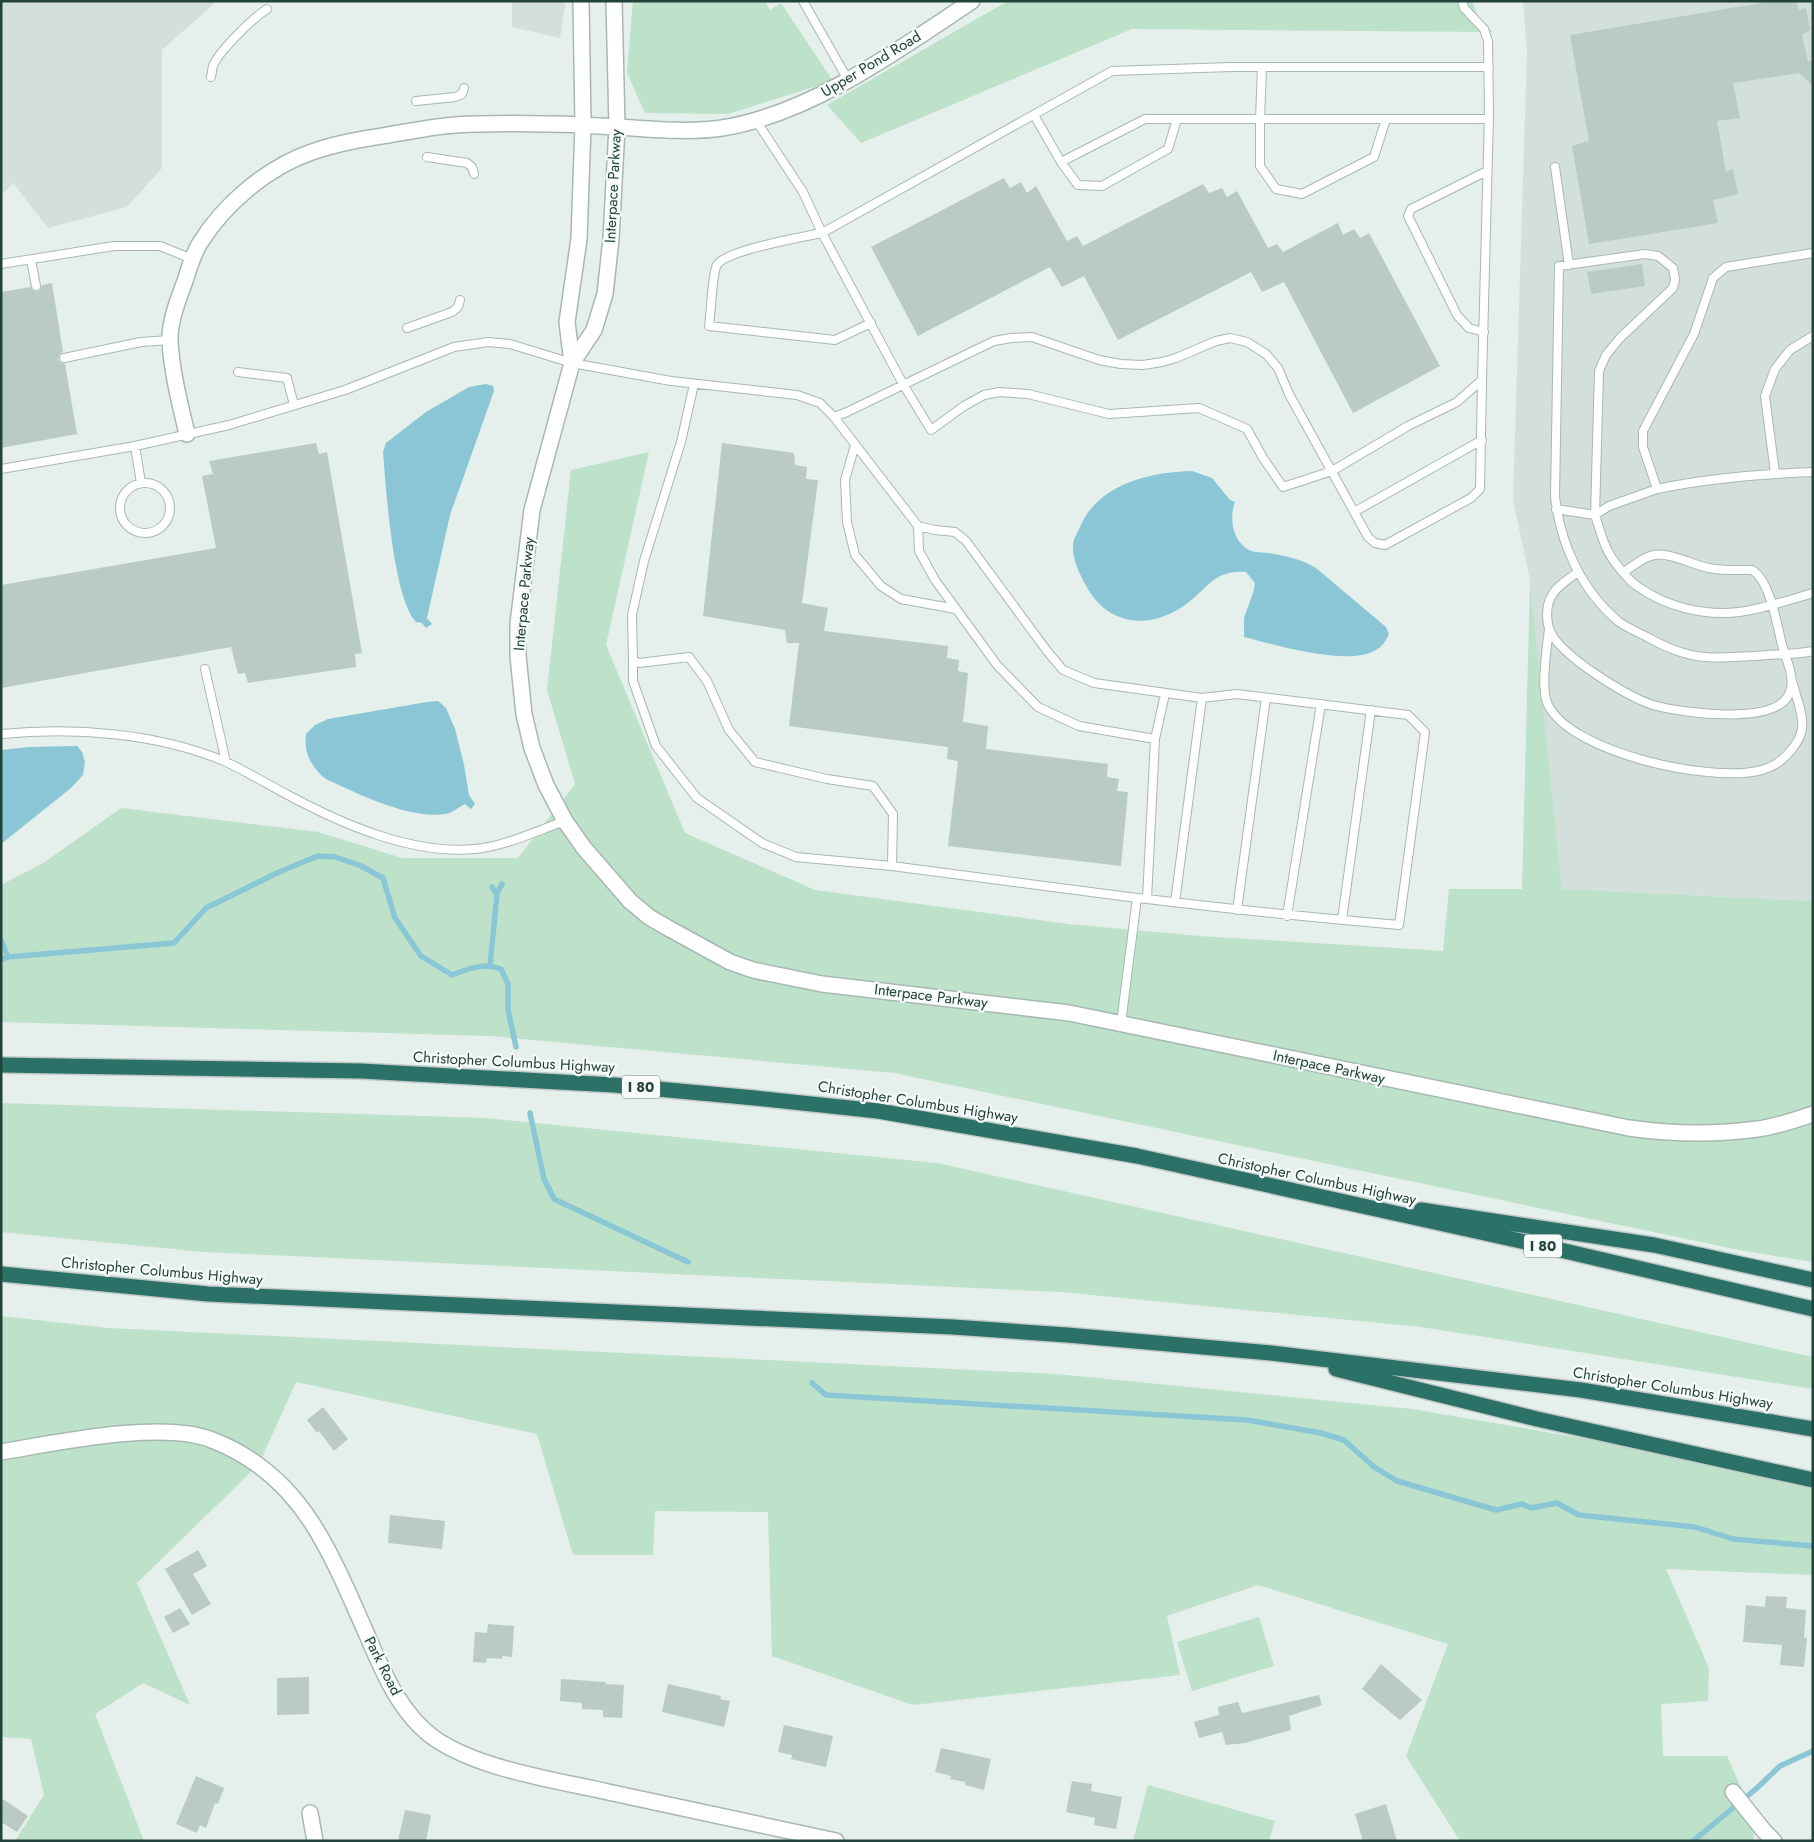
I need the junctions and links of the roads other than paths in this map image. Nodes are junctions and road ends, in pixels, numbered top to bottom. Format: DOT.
graph roads {
  1 [pos="581,1"];
  2 [pos="614,1"];
  3 [pos="803,1"];
  4 [pos="972,1"];
  5 [pos="1462,1"];
  6 [pos="267,9"];
  7 [pos="1262,67"];
  8 [pos="1489,67"];
  9 [pos="211,77"];
  10 [pos="848,80"];
  11 [pos="464,88"];
  12 [pos="416,101"];
  13 [pos="1034,115"];
  14 [pos="755,119"];
  15 [pos="1177,119"];
  16 [pos="1260,119"];
  17 [pos="1386,119"];
  18 [pos="1489,119"];
  19 [pos="583,125"];
  20 [pos="617,127"];
  21 [pos="427,157"];
  22 [pos="1061,162"];
  23 [pos="1555,166"];
  24 [pos="1487,171"];
  25 [pos="474,174"];
  26 [pos="822,233"];
  27 [pos="1813,252"];
  28 [pos="192,259"];
  29 [pos="30,260"];
  30 [pos="1,264"];
  31 [pos="1569,265"];
  32 [pos="36,286"];
  33 [pos="460,300"];
  34 [pos="871,323"];
  35 [pos="407,328"];
  36 [pos="1484,332"];
  37 [pos="1813,336"];
  38 [pos="170,340"];
  39 [pos="64,358"];
  40 [pos="572,363"];
  41 [pos="238,372"];
  42 [pos="1482,380"];
  43 [pos="694,384"];
  44 [pos="903,384"];
  45 [pos="294,405"];
  46 [pos="834,417"];
  47 [pos="187,434"];
  48 [pos="1482,440"];
  49 [pos="855,445"];
  50 [pos="135,446"];
  51 [pos="1,469"];
  52 [pos="1332,471"];
  53 [pos="1813,472"];
  54 [pos="1775,473"];
  55 [pos="141,483"];
  56 [pos="1657,489"];
  57 [pos="1556,510"];
  58 [pos="1354,512"];
  59 [pos="1596,515"];
  60 [pos="918,526"];
  61 [pos="1578,572"];
  62 [pos="1624,572"];
  63 [pos="1813,593"];
  64 [pos="1771,605"];
  65 [pos="956,609"];
  66 [pos="1549,629"];
  67 [pos="1813,651"];
  68 [pos="1784,654"];
  69 [pos="632,660"];
  70 [pos="206,669"];
  71 [pos="1792,682"];
  72 [pos="1165,694"];
  73 [pos="1202,698"];
  74 [pos="1266,698"];
  75 [pos="1321,704"];
  76 [pos="1371,710"];
  77 [pos="1,734"];
  78 [pos="1156,739"];
  79 [pos="226,762"];
  80 [pos="565,821"];
  81 [pos="892,866"];
  82 [pos="1138,898"];
  83 [pos="1147,899"];
  84 [pos="1175,902"];
  85 [pos="1237,910"];
  86 [pos="1287,916"];
  87 [pos="1342,920"];
  88 [pos="1121,1023"];
  89 [pos="1,1065"];
  90 [pos="1813,1114"];
  91 [pos="1273,1187"];
  92 [pos="1,1274"];
  93 [pos="1813,1280"];
  94 [pos="1813,1309"];
  95 [pos="1271,1352"];
  96 [pos="1813,1429"];
  97 [pos="1,1452"];
  98 [pos="1813,1480"];
  99 [pos="1733,1792"];
  100 [pos="310,1813"];
  101 [pos="316,1841"];
  102 [pos="836,1841"];
  103 [pos="1774,1841"];
  1 -- 19 [label="street, Interpace Parkway"];
  2 -- 20 [label="street, Interpace Parkway"];
  3 -- 10 [label="lane"];
  4 -- 10 [label="street, Upper Pond Road"];
  5 -- 8 [label="lane"];
  6 -- 9 [label="lane"];
  7 -- 8 [label="lane"];
  7 -- 13 [label="lane"];
  7 -- 16 [label="lane"];
  8 -- 18 [label="lane"];
  10 -- 14 [label="street, Upper Pond Road"];
  11 -- 12 [label="lane"];
  13 -- 22 [label="lane"];
  13 -- 26 [label="lane"];
  14 -- 20 [label="street, Upper Pond Road"];
  14 -- 26 [label="lane"];
  15 -- 16 [label="lane"];
  15 -- 22 [label="lane"];
  15 -- 22 [label="lane"];
  16 -- 17 [label="lane"];
  16 -- 17 [label="lane"];
  17 -- 18 [label="lane"];
  18 -- 24 [label="lane"];
  19 -- 20 [label="street, Upper Pond Road"];
  19 -- 28 [label="street, Upper Pond Road"];
  19 -- 40 [label="street, Interpace Parkway"];
  20 -- 40 [label="street, Interpace Parkway"];
  21 -- 25 [label="lane"];
  23 -- 31 [label="lane"];
  24 -- 36 [label="lane"];
  24 -- 36 [label="lane"];
  26 -- 34 [label="lane"];
  26 -- 34 [label="lane"];
  27 -- 56 [label="lane"];
  28 -- 29 [label="lane"];
  28 -- 38 [label="street, Upper Pond Road"];
  29 -- 30 [label="lane"];
  29 -- 32 [label="lane"];
  31 -- 57 [label="lane"];
  31 -- 59 [label="lane"];
  33 -- 35 [label="lane"];
  34 -- 44 [label="lane"];
  36 -- 42 [label="lane"];
  37 -- 54 [label="lane"];
  38 -- 39 [label="lane"];
  38 -- 47 [label="street, Upper Pond Road"];
  40 -- 43 [label="lane"];
  40 -- 45 [label="lane"];
  40 -- 80 [label="street, Interpace Parkway"];
  41 -- 45 [label="lane"];
  42 -- 48 [label="lane"];
  42 -- 52 [label="lane"];
  43 -- 46 [label="lane"];
  43 -- 69 [label="lane"];
  44 -- 46 [label="lane"];
  44 -- 52 [label="lane"];
  44 -- 52 [label="lane"];
  45 -- 47 [label="lane"];
  46 -- 49 [label="lane"];
  47 -- 50 [label="lane"];
  48 -- 58 [label="lane"];
  48 -- 58 [label="lane"];
  49 -- 60 [label="lane"];
  49 -- 65 [label="lane"];
  50 -- 51 [label="lane"];
  50 -- 55 [label="lane"];
  52 -- 58 [label="lane"];
  53 -- 54 [label="lane"];
  54 -- 56 [label="lane"];
  55 -- 55 [label="lane"];
  56 -- 59 [label="lane"];
  57 -- 59 [label="lane"];
  57 -- 61 [label="lane"];
  59 -- 62 [label="lane"];
  60 -- 65 [label="lane"];
  60 -- 72 [label="lane"];
  61 -- 66 [label="lane"];
  61 -- 68 [label="lane"];
  62 -- 64 [label="lane"];
  62 -- 64 [label="lane"];
  63 -- 64 [label="lane"];
  64 -- 68 [label="lane"];
  65 -- 78 [label="lane"];
  66 -- 71 [label="lane"];
  66 -- 71 [label="lane"];
  67 -- 68 [label="lane"];
  68 -- 71 [label="lane"];
  69 -- 81 [label="lane"];
  69 -- 81 [label="lane"];
  70 -- 79 [label="lane"];
  72 -- 73 [label="lane"];
  72 -- 78 [label="lane"];
  73 -- 74 [label="lane"];
  73 -- 84 [label="lane"];
  74 -- 75 [label="lane"];
  74 -- 85 [label="lane"];
  75 -- 76 [label="lane"];
  75 -- 86 [label="lane"];
  76 -- 87 [label="lane"];
  76 -- 87 [label="lane"];
  77 -- 79 [label="lane"];
  78 -- 83 [label="lane"];
  79 -- 80 [label="lane"];
  80 -- 88 [label="street, Interpace Parkway"];
  81 -- 82 [label="lane"];
  82 -- 83 [label="lane"];
  82 -- 88 [label="lane"];
  83 -- 84 [label="lane"];
  84 -- 85 [label="lane"];
  85 -- 86 [label="lane"];
  86 -- 87 [label="lane"];
  88 -- 90 [label="street, Interpace Parkway"];
  89 -- 91 [label="highway, Christopher Columbus Highway / I 80"];
  91 -- 93 [label="highway"];
  91 -- 94 [label="highway, Christopher Columbus Highway / I 80"];
  92 -- 95 [label="highway, Christopher Columbus Highway"];
  95 -- 96 [label="highway, Christopher Columbus Highway"];
  95 -- 98 [label="highway"];
  97 -- 102 [label="street, Park Road"];
  99 -- 103 [label="street"];
  100 -- 101 [label="street"];
}
